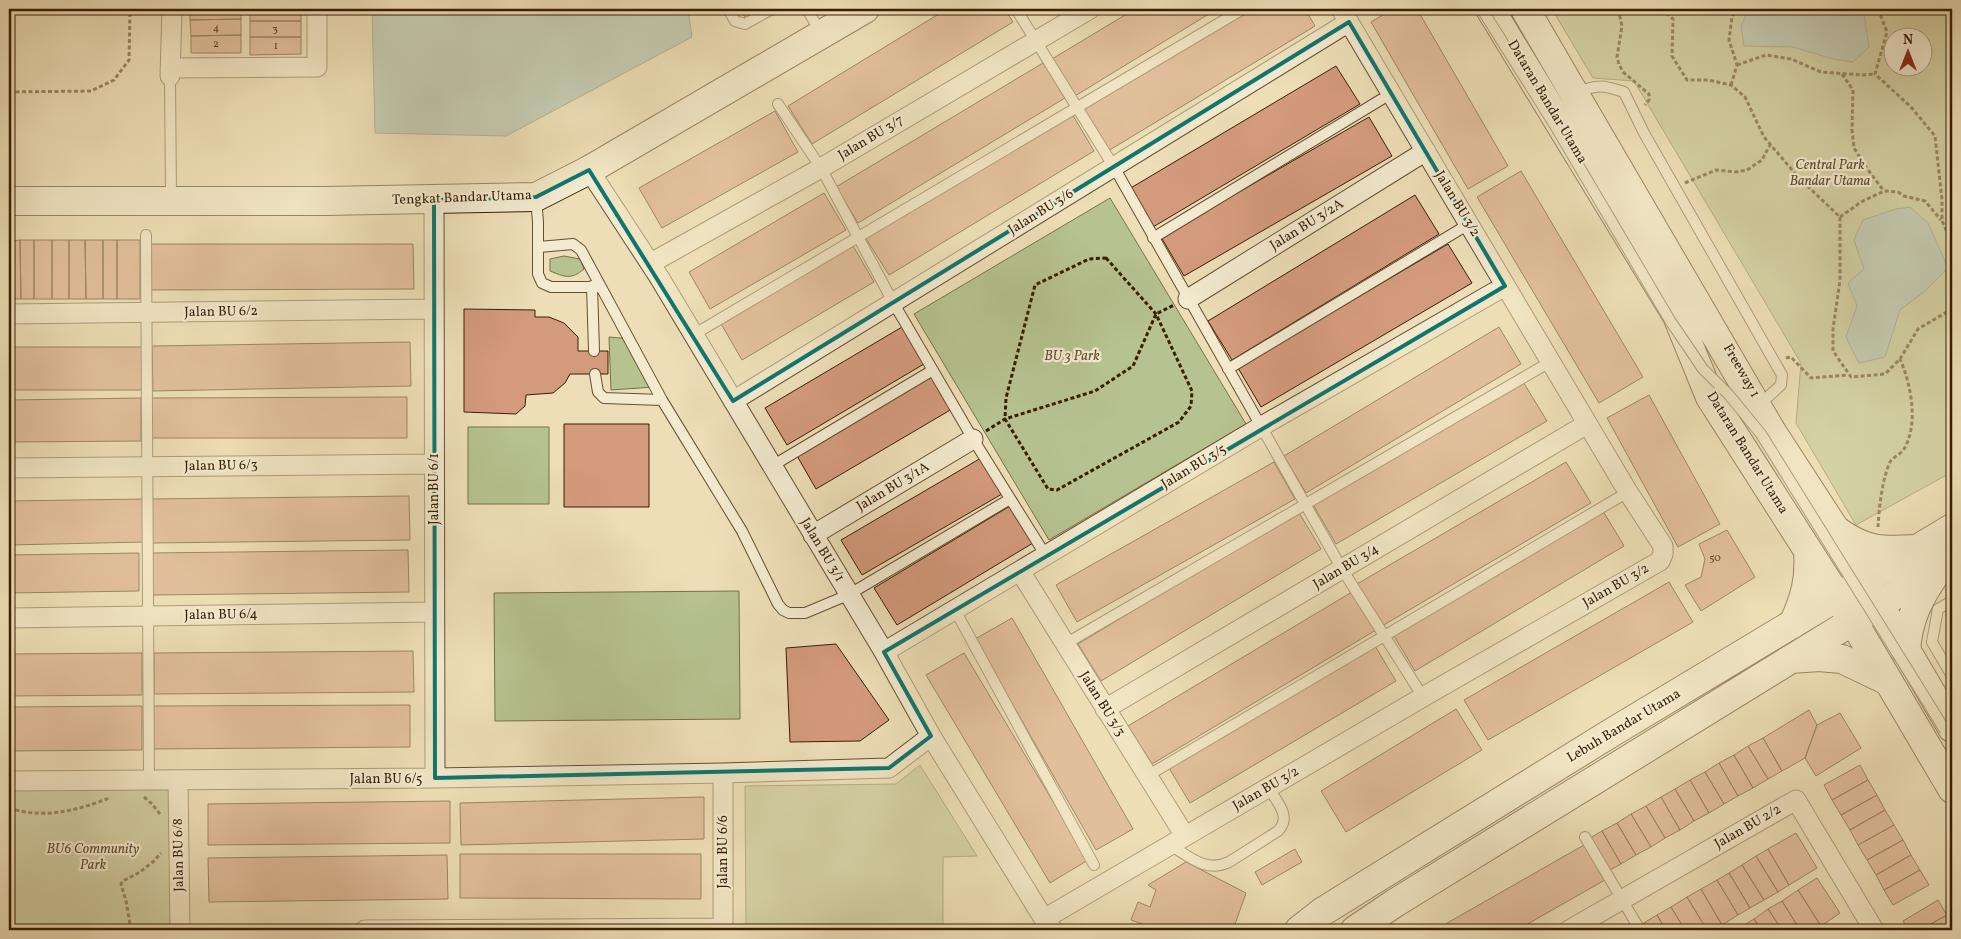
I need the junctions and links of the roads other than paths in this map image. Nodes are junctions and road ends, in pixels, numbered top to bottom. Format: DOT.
graph roads {
  1 [pos="172,9"];
  2 [pos="317,9"];
  3 [pos="728,9"];
  4 [pos="772,9"];
  5 [pos="808,9"];
  6 [pos="865,9"];
  7 [pos="1016,9"];
  8 [pos="1090,9"];
  9 [pos="1243,9"];
  10 [pos="1482,9"];
  11 [pos="1525,9"];
  12 [pos="1345,16"];
  13 [pos="821,34"];
  14 [pos="1036,41"];
  15 [pos="1542,59"];
  16 [pos="170,72"];
  17 [pos="1575,93"];
  18 [pos="1382,99"];
  19 [pos="778,104"];
  20 [pos="1077,106"];
  21 [pos="1426,151"];
  22 [pos="1114,167"];
  23 [pos="821,168"];
  24 [pos="589,170"];
  25 [pos="536,197"];
  26 [pos="434,200"];
  27 [pos="9,201"];
  28 [pos="171,201"];
  29 [pos="1469,224"];
  30 [pos="146,235"];
  31 [pos="860,237"];
  32 [pos="1154,238"];
  33 [pos="539,247"];
  34 [pos="651,263"];
  35 [pos="596,286"];
  36 [pos="1505,286"];
  37 [pos="1188,299"];
  38 [pos="893,302"];
  39 [pos="434,309"];
  40 [pos="146,313"];
  41 [pos="9,314"];
  42 [pos="694,335"];
  43 [pos="594,351"];
  44 [pos="1550,362"];
  45 [pos="1228,368"];
  46 [pos="933,370"];
  47 [pos="595,374"];
  48 [pos="662,400"];
  49 [pos="733,401"];
  50 [pos="1757,407"];
  51 [pos="1587,424"];
  52 [pos="1262,426"];
  53 [pos="1762,434"];
  54 [pos="973,439"];
  55 [pos="434,464"];
  56 [pos="772,466"];
  57 [pos="148,467"];
  58 [pos="9,468"];
  59 [pos="1628,492"];
  60 [pos="1010,499"];
  61 [pos="1305,503"];
  62 [pos="1952,528"];
  63 [pos="1835,529"];
  64 [pos="813,535"];
  65 [pos="1917,549"];
  66 [pos="1808,550"];
  67 [pos="1046,556"];
  68 [pos="1946,564"];
  69 [pos="1342,569"];
  70 [pos="1020,571"];
  71 [pos="1865,580"];
  72 [pos="848,595"];
  73 [pos="1838,597"];
  74 [pos="1952,601"];
  75 [pos="1879,604"];
  76 [pos="955,610"];
  77 [pos="434,612"];
  78 [pos="148,616"];
  79 [pos="9,618"];
  80 [pos="1853,621"];
  81 [pos="1793,624"];
  82 [pos="1385,636"];
  83 [pos="1065,644"];
  84 [pos="1906,651"];
  85 [pos="884,652"];
  86 [pos="1790,659"];
  87 [pos="1952,676"];
  88 [pos="1888,681"];
  89 [pos="1423,697"];
  90 [pos="1105,710"];
  91 [pos="1950,734"];
  92 [pos="931,736"];
  93 [pos="723,773"];
  94 [pos="1147,776"];
  95 [pos="435,778"];
  96 [pos="149,780"];
  97 [pos="178,780"];
  98 [pos="9,781"];
  99 [pos="1268,788"];
  100 [pos="1952,789"];
  101 [pos="1585,837"];
  102 [pos="1178,841"];
  103 [pos="1094,865"];
  104 [pos="1621,899"];
  105 [pos="1049,925"];
  106 [pos="723,929"];
  107 [pos="180,930"];
  108 [pos="365,930"];
  109 [pos="1299,930"];
  110 [pos="1354,930"];
  111 [pos="1569,930"];
  112 [pos="1640,930"];
  113 [pos="1874,930"];
  1 -- 16 [label="street"];
  2 -- 16 [label="street"];
  3 -- 4 [label="lane"];
  5 -- 13 [label="lane"];
  6 -- 13 [label="main road, Tengkat Bandar Utama"];
  7 -- 14 [label="lane"];
  8 -- 14 [label="street, Jalan BU 3/7"];
  9 -- 20 [label="lane"];
  10 -- 53 [label="lane, bridge"];
  10 -- 66 [label="main road, Dataran Bandar Utama"];
  11 -- 17 [label="main road, Dataran Bandar Utama"];
  12 -- 21 [label="street, Jalan BU 3/2"];
  12 -- 22 [label="street, Jalan BU 3/6"];
  13 -- 24 [label="main road, Tengkat Bandar Utama"];
  14 -- 20 [label="lane"];
  14 -- 23 [label="street, Jalan BU 3/7"];
  15 -- 53 [label="lane, Freeway 1, bridge"];
  16 -- 28 [label="lane"];
  17 -- 50 [label="main road, Dataran Bandar Utama"];
  17 -- 50 [label="lane"];
  18 -- 32 [label="lane"];
  19 -- 23 [label="lane"];
  20 -- 22 [label="lane"];
  20 -- 31 [label="lane"];
  21 -- 29 [label="street, Jalan BU 3/2"];
  21 -- 37 [label="street, Jalan BU 3/2A"];
  22 -- 32 [label="lane"];
  22 -- 38 [label="street, Jalan BU 3/6"];
  23 -- 31 [label="lane"];
  23 -- 34 [label="street, Jalan BU 3/7"];
  24 -- 25 [label="main road, Tengkat Bandar Utama"];
  24 -- 34 [label="street, Jalan BU 3/1"];
  25 -- 26 [label="main road, Tengkat Bandar Utama"];
  25 -- 33 [label="lane"];
  26 -- 28 [label="main road, Tengkat Bandar Utama"];
  26 -- 39 [label="street, Jalan BU 6/1"];
  27 -- 28 [label="main road, Tengkat Bandar Utama"];
  29 -- 36 [label="street, Jalan BU 3/2"];
  29 -- 45 [label="lane"];
  30 -- 40 [label="lane"];
  31 -- 38 [label="lane"];
  31 -- 42 [label="lane"];
  32 -- 37 [label="lane"];
  33 -- 35 [label="lane"];
  33 -- 35 [label="lane"];
  34 -- 42 [label="street, Jalan BU 3/1"];
  35 -- 43 [label="lane"];
  35 -- 48 [label="lane"];
  36 -- 44 [label="street, Jalan BU 3/2"];
  36 -- 52 [label="street, Jalan BU 3/5"];
  37 -- 45 [label="lane"];
  38 -- 46 [label="lane"];
  38 -- 49 [label="street, Jalan BU 3/6"];
  39 -- 40 [label="street, Jalan BU 6/2"];
  39 -- 55 [label="street, Jalan BU 6/1"];
  40 -- 41 [label="street, Jalan BU 6/2"];
  40 -- 57 [label="lane"];
  42 -- 49 [label="street, Jalan BU 3/1"];
  44 -- 51 [label="street, Jalan BU 3/2"];
  44 -- 61 [label="lane"];
  45 -- 52 [label="lane"];
  46 -- 54 [label="lane"];
  46 -- 56 [label="lane"];
  47 -- 48 [label="lane"];
  48 -- 72 [label="lane"];
  49 -- 56 [label="street, Jalan BU 3/1"];
  50 -- 63 [label="main road, Dataran Bandar Utama"];
  51 -- 59 [label="street, Jalan BU 3/2"];
  51 -- 69 [label="street, Jalan BU 3/4"];
  52 -- 61 [label="lane"];
  52 -- 67 [label="street, Jalan BU 3/5"];
  53 -- 91 [label="lane, Freeway 1, bridge"];
  54 -- 60 [label="lane"];
  54 -- 64 [label="street, Jalan BU 3/1A"];
  55 -- 57 [label="street, Jalan BU 6/3"];
  55 -- 77 [label="street, Jalan BU 6/1"];
  56 -- 64 [label="street, Jalan BU 3/1"];
  57 -- 58 [label="street, Jalan BU 6/3"];
  57 -- 78 [label="lane"];
  59 -- 82 [label="lane"];
  59 -- 89 [label="street, Jalan BU 3/2"];
  60 -- 67 [label="lane"];
  60 -- 72 [label="lane"];
  61 -- 69 [label="lane"];
  61 -- 83 [label="lane"];
  62 -- 65 [label="main road, Lebuh Bandar Utama"];
  63 -- 65 [label="main road"];
  63 -- 71 [label="main road, Dataran Bandar Utama"];
  64 -- 72 [label="street, Jalan BU 3/1"];
  65 -- 71 [label="main road, Lebuh Bandar Utama"];
  66 -- 73 [label="main road, Dataran Bandar Utama"];
  66 -- 81 [label="main road"];
  67 -- 70 [label="street, Jalan BU 3/5"];
  68 -- 75 [label="main road"];
  68 -- 84 [label="main road"];
  69 -- 82 [label="lane"];
  69 -- 90 [label="street, Jalan BU 3/4"];
  70 -- 76 [label="street, Jalan BU 3/5"];
  70 -- 83 [label="street, Jalan BU 3/3"];
  71 -- 73 [label="main road, Lebuh Bandar Utama"];
  71 -- 75 [label="main road, Dataran Bandar Utama"];
  72 -- 85 [label="street, Jalan BU 3/1"];
  73 -- 80 [label="main road, Dataran Bandar Utama"];
  73 -- 81 [label="main road, Lebuh Bandar Utama"];
  74 -- 87 [label="lane"];
  75 -- 80 [label="main road"];
  75 -- 84 [label="main road, Dataran Bandar Utama"];
  76 -- 85 [label="street, Jalan BU 3/5"];
  76 -- 103 [label="lane"];
  77 -- 78 [label="street, Jalan BU 6/4"];
  77 -- 95 [label="street, Jalan BU 6/1"];
  78 -- 79 [label="street, Jalan BU 6/4"];
  78 -- 96 [label="lane"];
  80 -- 86 [label="main road"];
  80 -- 88 [label="main road, Dataran Bandar Utama"];
  81 -- 109 [label="main road, Lebuh Bandar Utama"];
  82 -- 89 [label="lane"];
  82 -- 94 [label="lane"];
  83 -- 90 [label="street, Jalan BU 3/3"];
  84 -- 91 [label="main road, Dataran Bandar Utama"];
  85 -- 92 [label="street, Jalan BU 3/1"];
  86 -- 88 [label="main road"];
  86 -- 110 [label="main road"];
  88 -- 100 [label="main road, Dataran Bandar Utama"];
  89 -- 99 [label="street, Jalan BU 3/2"];
  90 -- 94 [label="street, Jalan BU 3/3"];
  92 -- 93 [label="street, Jalan BU 6/5"];
  92 -- 105 [label="street, Jalan BU 3/1"];
  93 -- 95 [label="street, Jalan BU 6/5"];
  93 -- 106 [label="street, Jalan BU 6/6"];
  94 -- 102 [label="street, Jalan BU 3/3"];
  95 -- 97 [label="street, Jalan BU 6/5"];
  96 -- 97 [label="street, Jalan BU 6/5"];
  96 -- 98 [label="street, Jalan BU 6/5"];
  97 -- 107 [label="street, Jalan BU 6/8"];
  99 -- 102 [label="street, Jalan BU 3/2"];
  99 -- 102 [label="lane"];
  101 -- 104 [label="lane"];
  102 -- 105 [label="street, Jalan BU 3/2"];
  104 -- 111 [label="street, Jalan BU 2/2"];
  104 -- 112 [label="lane"];
  104 -- 113 [label="street, Jalan BU 2/2"];
  106 -- 108 [label="street"];
}
